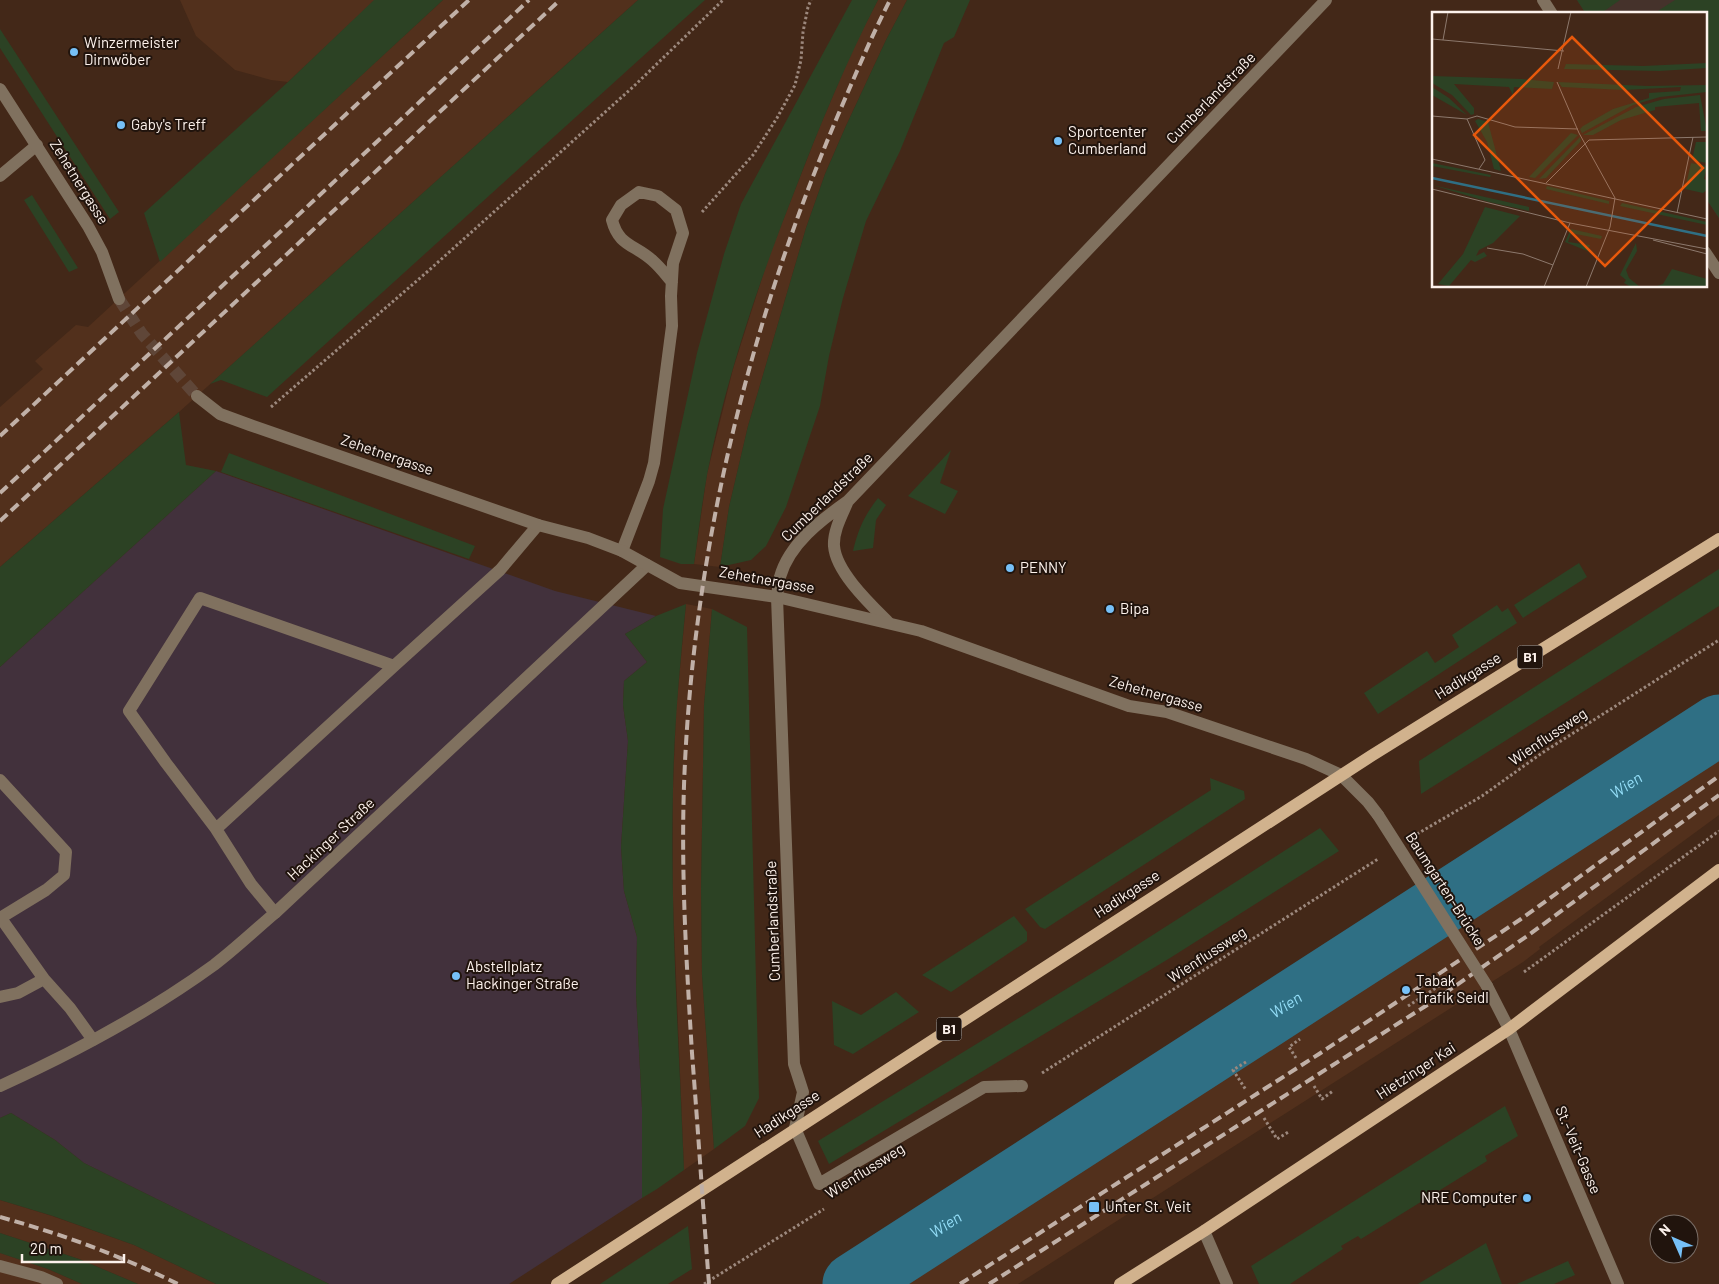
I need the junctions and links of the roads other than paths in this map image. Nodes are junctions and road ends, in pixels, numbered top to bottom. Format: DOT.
graph roads {
  1 [pos="1326,0"];
  2 [pos="1543,0"];
  3 [pos="1551,12"];
  4 [pos="0,89"];
  5 [pos="37,145"];
  6 [pos="0,176"];
  7 [pos="1706,254"];
  8 [pos="1719,273"];
  9 [pos="672,282"];
  10 [pos="120,299"];
  11 [pos="197,396"];
  12 [pos="848,502"];
  13 [pos="538,525"];
  14 [pos="1719,539"];
  15 [pos="622,551"];
  16 [pos="647,565"];
  17 [pos="777,596"];
  18 [pos="888,622"];
  19 [pos="394,666"];
  20 [pos="1341,775"];
  21 [pos="0,780"];
  22 [pos="216,828"];
  23 [pos="1719,870"];
  24 [pos="275,913"];
  25 [pos="0,917"];
  26 [pos="44,979"];
  27 [pos="0,997"];
  28 [pos="1509,1029"];
  29 [pos="93,1040"];
  30 [pos="0,1086"];
  31 [pos="1022,1086"];
  32 [pos="795,1128"];
  33 [pos="1204,1232"];
  34 [pos="0,1266"];
  35 [pos="57,1284"];
  36 [pos="557,1284"];
  37 [pos="1120,1284"];
  38 [pos="1227,1284"];
  39 [pos="1618,1284"];
  1 -- 12 [label="street, Cumberlandstraße"];
  2 -- 3 [label="street"];
  4 -- 5 [label="street, Zehetnergasse"];
  5 -- 6 [label="street"];
  5 -- 10 [label="street, Zehetnergasse"];
  7 -- 8 [label="street"];
  9 -- 9 [label="street"];
  9 -- 15 [label="street"];
  11 -- 13 [label="street, Zehetnergasse"];
  12 -- 17 [label="street, Cumberlandstraße"];
  12 -- 18 [label="street"];
  13 -- 15 [label="street, Zehetnergasse"];
  13 -- 19 [label="street"];
  14 -- 20 [label="main road, Hadikgasse / B1"];
  15 -- 16 [label="street, Zehetnergasse"];
  16 -- 17 [label="street, Zehetnergasse"];
  16 -- 24 [label="street, Hackinger Straße"];
  17 -- 18 [label="street, Zehetnergasse"];
  17 -- 32 [label="street, Cumberlandstraße"];
  18 -- 20 [label="street, Zehetnergasse"];
  19 -- 22 [label="street"];
  19 -- 22 [label="street"];
  20 -- 28 [label="street, Baumgarten-Brücke, bridge"];
  20 -- 32 [label="main road, Hadikgasse / B1"];
  21 -- 25 [label="street"];
  22 -- 24 [label="street"];
  23 -- 28 [label="main road, Hietzinger Kai"];
  24 -- 29 [label="street, Hackinger Straße"];
  25 -- 26 [label="street"];
  26 -- 27 [label="street"];
  26 -- 29 [label="street"];
  28 -- 33 [label="main road, Hietzinger Kai"];
  28 -- 39 [label="street, St.-Veit-Gasse"];
  29 -- 30 [label="street, Hackinger Straße"];
  31 -- 32 [label="street"];
  32 -- 36 [label="main road, Hadikgasse / B1"];
  33 -- 37 [label="main road, Hietzinger Kai"];
  33 -- 38 [label="street"];
  34 -- 35 [label="street"];
}
